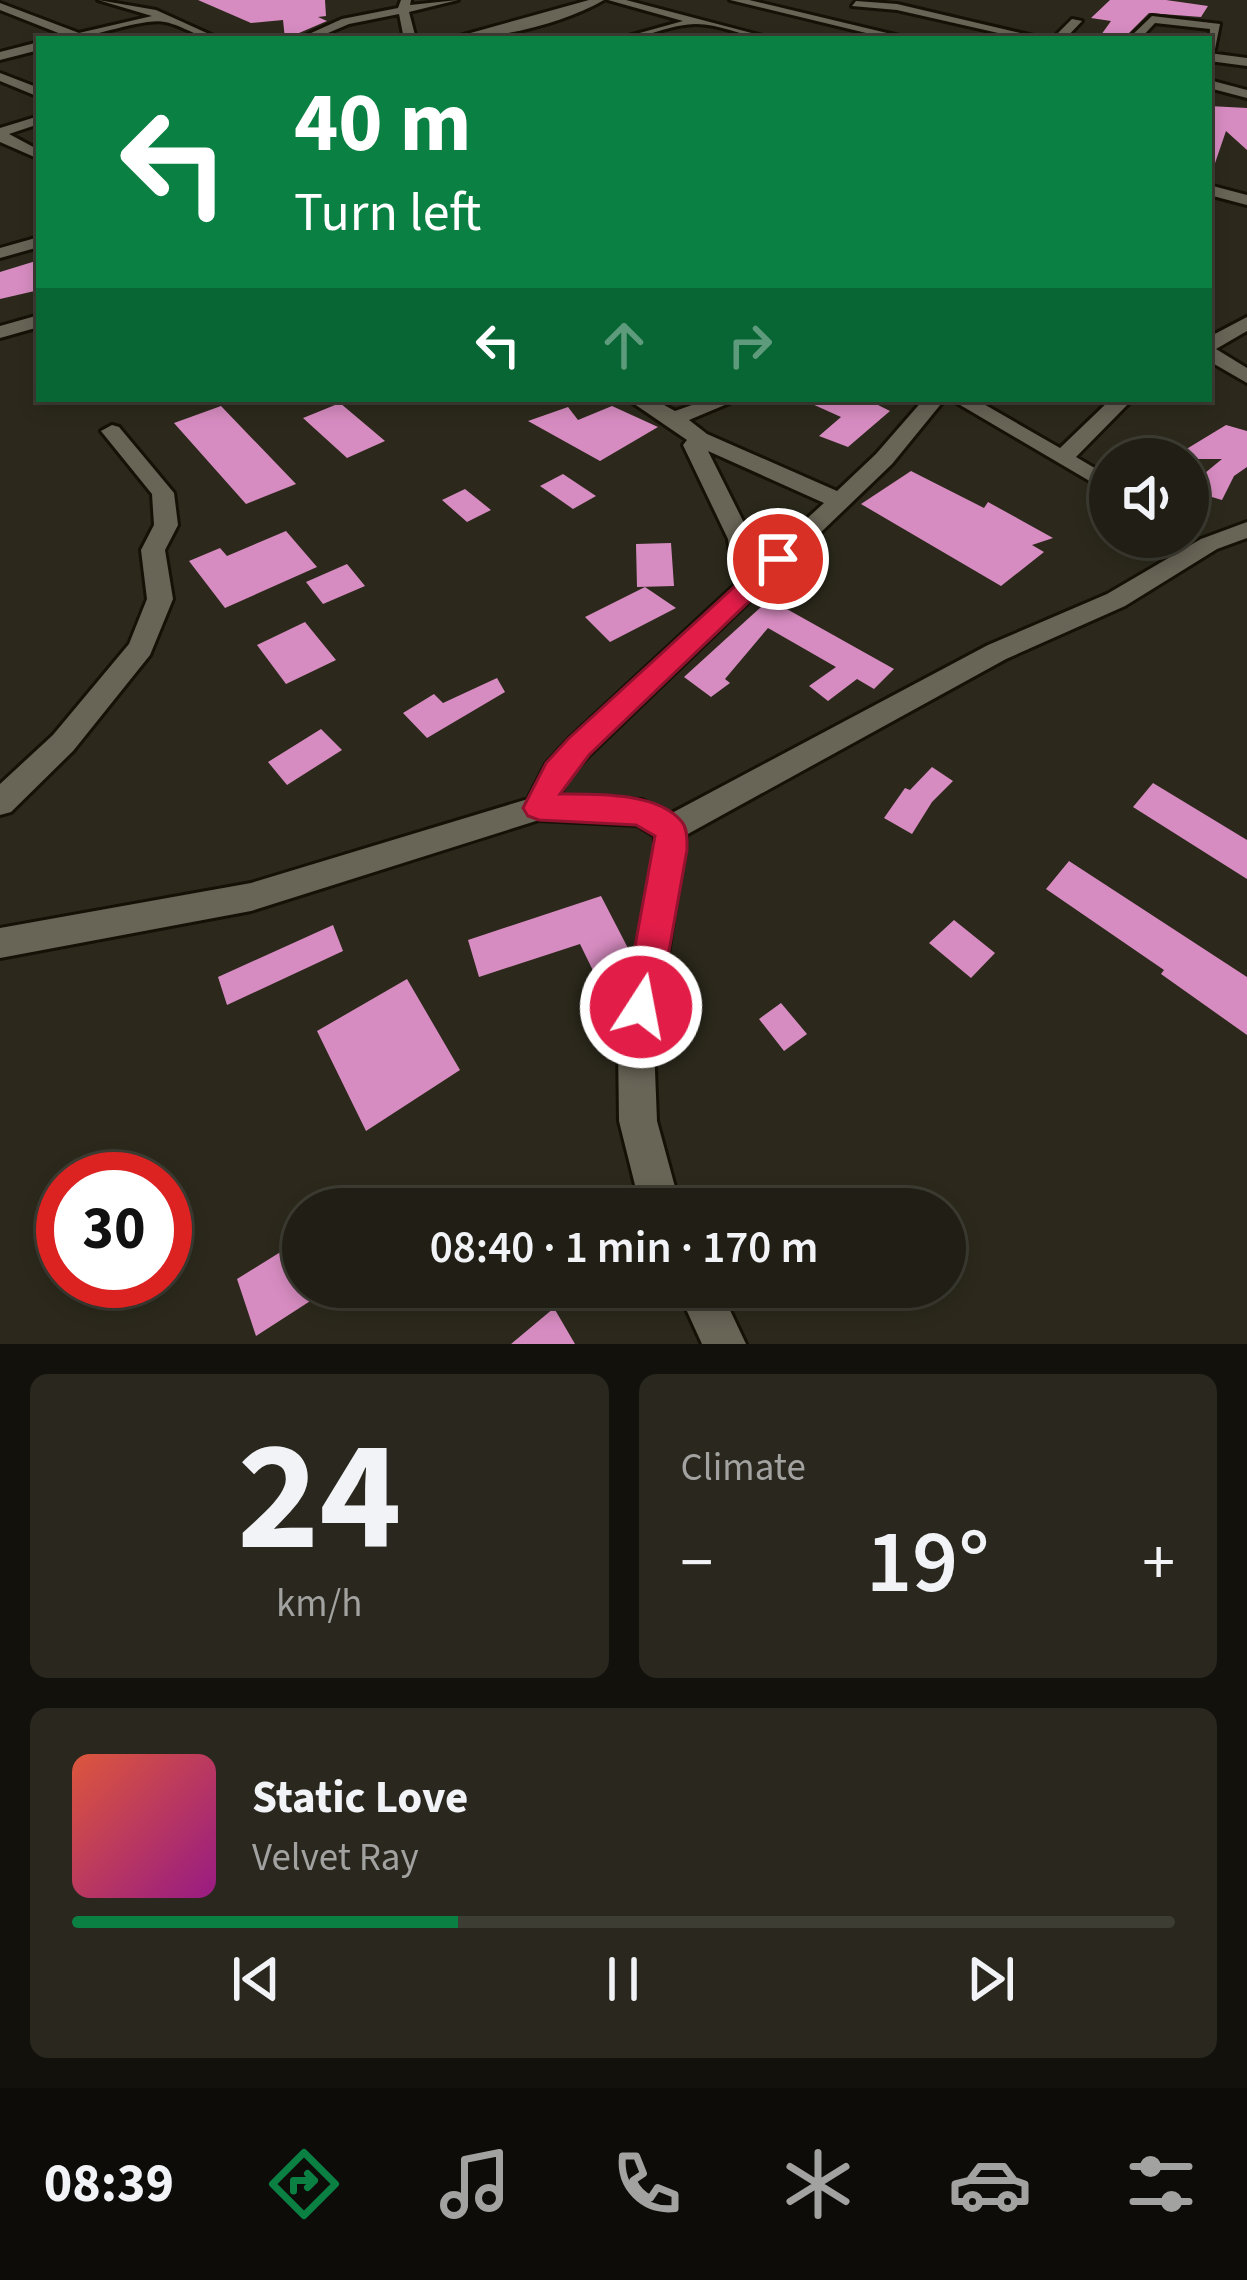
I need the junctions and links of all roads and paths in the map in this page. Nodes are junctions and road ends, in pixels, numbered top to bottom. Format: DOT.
graph roads {
  1 [pos="453,0"];
  2 [pos="599,0"];
  3 [pos="613,0"];
  4 [pos="735,0"];
  5 [pos="111,1"];
  6 [pos="854,2"];
  7 [pos="350,3"];
  8 [pos="405,5"];
  9 [pos="0,6"];
  10 [pos="949,7"];
  11 [pos="930,14"];
  12 [pos="162,17"];
  13 [pos="36,20"];
  14 [pos="696,21"];
  15 [pos="1076,21"];
  16 [pos="832,22"];
  17 [pos="0,23"];
  18 [pos="18,24"];
  19 [pos="808,33"];
  20 [pos="72,36"];
  21 [pos="84,36"];
  22 [pos="207,36"];
  23 [pos="310,36"];
  24 [pos="410,36"];
  25 [pos="468,36"];
  26 [pos="636,36"];
  27 [pos="756,36"];
  28 [pos="892,36"];
  29 [pos="1027,36"];
  30 [pos="1061,36"];
  31 [pos="1136,36"];
  32 [pos="1212,41"];
  33 [pos="36,47"];
  34 [pos="1212,54"];
  35 [pos="0,56"];
  36 [pos="1247,62"];
  37 [pos="0,77"];
  38 [pos="1212,85"];
  39 [pos="36,93"];
  40 [pos="1247,97"];
  41 [pos="1212,99"];
  42 [pos="36,121"];
  43 [pos="1,132"];
  44 [pos="36,154"];
  45 [pos="1212,191"];
  46 [pos="1247,200"];
  47 [pos="36,243"];
  48 [pos="0,253"];
  49 [pos="36,322"];
  50 [pos="1247,323"];
  51 [pos="0,332"];
  52 [pos="1212,347"];
  53 [pos="1212,351"];
  54 [pos="1247,377"];
  55 [pos="643,402"];
  56 [pos="720,402"];
  57 [pos="932,402"];
  58 [pos="965,402"];
  59 [pos="1120,402"];
  60 [pos="674,418"];
  61 [pos="112,431"];
  62 [pos="699,439"];
  63 [pos="1062,458"];
  64 [pos="1089,474"];
  65 [pos="840,501"];
  66 [pos="1247,530"];
  67 [pos="1209,536"];
  68 [pos="1172,558"];
  69 [pos="748,588"];
  70 [pos="0,803"];
  71 [pos="539,808"];
  72 [pos="670,830"];
  73 [pos="0,943"];
  74 [pos="656,1188"];
  75 [pos="707,1308"];
  76 [pos="724,1344"];
  1 -- 8 [label="street"];
  2 -- 25 [label="street"];
  3 -- 14 [label="street"];
  4 -- 16 [label="street"];
  5 -- 12 [label="street"];
  6 -- 11 [label="street"];
  6 -- 16 [label="street"];
  7 -- 8 [label="street"];
  8 -- 23 [label="street"];
  8 -- 24 [label="street"];
  9 -- 13 [label="street"];
  10 -- 11 [label="street"];
  11 -- 29 [label="street"];
  12 -- 21 [label="street"];
  12 -- 22 [label="street"];
  13 -- 17 [label="street"];
  13 -- 18 [label="street"];
  13 -- 20 [label="street"];
  14 -- 26 [label="street"];
  14 -- 27 [label="street"];
  15 -- 30 [label="street"];
  16 -- 19 [label="street"];
  16 -- 28 [label="street"];
  31 -- 32 [label="street"];
  33 -- 35 [label="street"];
  34 -- 36 [label="street"];
  37 -- 39 [label="street"];
  38 -- 40 [label="street"];
  40 -- 41 [label="street"];
  42 -- 43 [label="street"];
  43 -- 44 [label="street"];
  45 -- 46 [label="street"];
  47 -- 48 [label="street"];
  49 -- 51 [label="street"];
  50 -- 52 [label="street"];
  53 -- 54 [label="street"];
  55 -- 60 [label="street"];
  56 -- 60 [label="street"];
  57 -- 65 [label="street"];
  58 -- 63 [label="street"];
  59 -- 63 [label="street"];
  60 -- 62 [label="street"];
  61 -- 70 [label="street"];
  62 -- 65 [label="street"];
  62 -- 69 [label="street"];
  63 -- 64 [label="street"];
  65 -- 69 [label="street"];
  66 -- 67 [label="street"];
  68 -- 72 [label="street"];
  69 -- 71 [label="street"];
  71 -- 72 [label="street"];
  71 -- 73 [label="street"];
  72 -- 74 [label="street"];
  75 -- 76 [label="street"];
}
